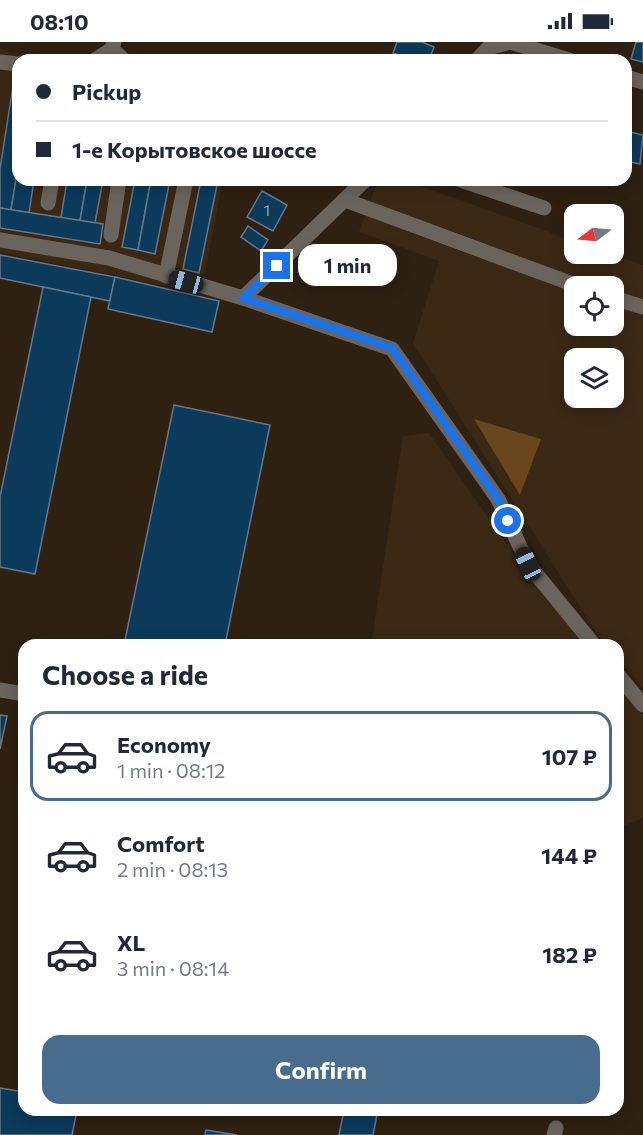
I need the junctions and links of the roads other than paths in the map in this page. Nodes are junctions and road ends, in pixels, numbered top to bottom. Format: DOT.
graph roads {
  1 [pos="511,42"];
  2 [pos="482,54"];
  3 [pos="550,54"];
  4 [pos="51,186"];
  5 [pos="118,186"];
  6 [pos="185,186"];
  7 [pos="359,186"];
  8 [pos="478,186"];
  9 [pos="345,200"];
  10 [pos="48,203"];
  11 [pos="544,208"];
  12 [pos="111,235"];
  13 [pos="0,240"];
  14 [pos="166,276"];
  15 [pos="564,281"];
  16 [pos="243,298"];
  17 [pos="624,301"];
  18 [pos="643,307"];
  19 [pos="589,639"];
  20 [pos="624,682"];
  21 [pos="0,690"];
  22 [pos="18,693"];
  23 [pos="643,705"];
  1 -- 2 [label="street"];
  1 -- 3 [label="street"];
  4 -- 10 [label="street"];
  5 -- 12 [label="street"];
  6 -- 14 [label="street"];
  7 -- 9 [label="street"];
  8 -- 11 [label="street"];
  9 -- 15 [label="street"];
  9 -- 16 [label="street"];
  13 -- 14 [label="street"];
  14 -- 16 [label="street"];
  16 -- 19 [label="street"];
  17 -- 18 [label="street"];
  20 -- 23 [label="street"];
  21 -- 22 [label="street"];
}
